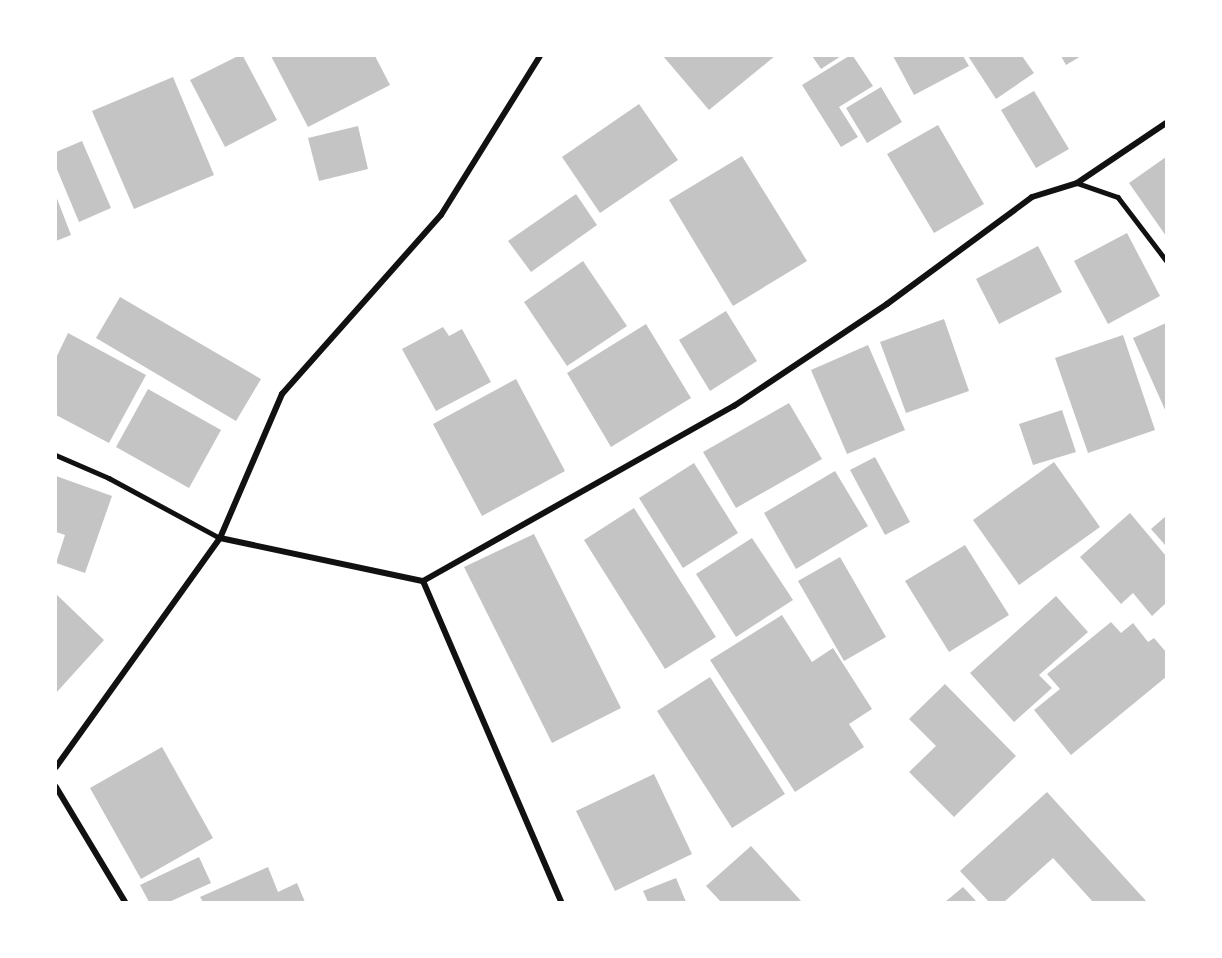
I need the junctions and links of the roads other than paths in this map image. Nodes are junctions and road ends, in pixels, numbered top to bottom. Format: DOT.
graph roads {
  1 [pos="540,56"];
  2 [pos="1167,123"];
  3 [pos="1077,183"];
  4 [pos="1167,260"];
  5 [pos="56,455"];
  6 [pos="220,538"];
  7 [pos="423,581"];
  8 [pos="56,767"];
  9 [pos="56,787"];
  10 [pos="125,903"];
  11 [pos="561,903"];
  1 -- 6 [label="street"];
  2 -- 3 [label="street"];
  3 -- 4 [label="lane"];
  3 -- 7 [label="street"];
  5 -- 6 [label="lane"];
  6 -- 7 [label="street"];
  6 -- 8 [label="street"];
  7 -- 11 [label="street"];
  9 -- 10 [label="street"];
}
